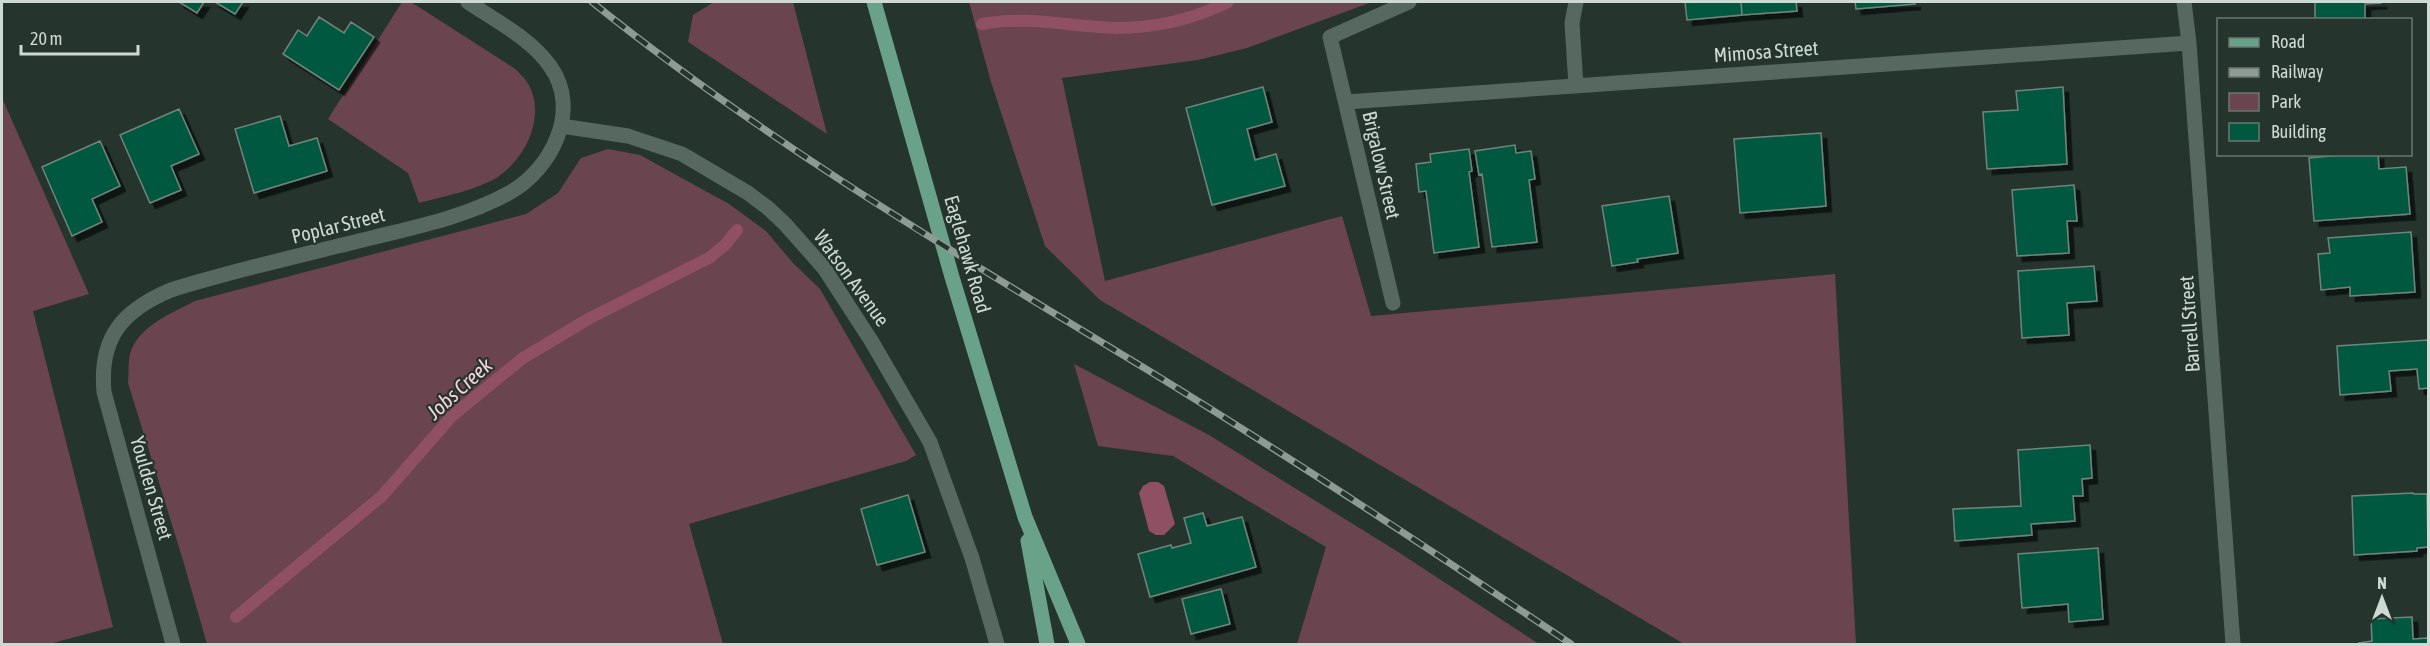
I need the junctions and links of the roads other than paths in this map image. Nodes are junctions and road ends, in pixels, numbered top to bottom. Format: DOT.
graph roads {
  1 [pos="468,2"];
  2 [pos="874,2"];
  3 [pos="1409,2"];
  4 [pos="1576,2"];
  5 [pos="2184,2"];
  6 [pos="2189,43"];
  7 [pos="1576,86"];
  8 [pos="1347,102"];
  9 [pos="561,126"];
  10 [pos="1393,303"];
  11 [pos="108,342"];
  12 [pos="1024,517"];
  13 [pos="173,645"];
  14 [pos="997,645"];
  15 [pos="1047,645"];
  16 [pos="1078,645"];
  17 [pos="2233,645"];
  1 -- 9 [label="street"];
  2 -- 12 [label="main road, Eaglehawk Road"];
  3 -- 8 [label="street, Brigalow Street"];
  4 -- 7 [label="street"];
  5 -- 6 [label="street, Barrell Street"];
  6 -- 7 [label="street, Mimosa Street"];
  6 -- 17 [label="street, Barrell Street"];
  7 -- 8 [label="street, Mimosa Street"];
  8 -- 10 [label="street, Brigalow Street"];
  9 -- 11 [label="street, Poplar Street"];
  9 -- 14 [label="street, Watson Avenue"];
  11 -- 13 [label="street, Youlden Street"];
  12 -- 15 [label="main road, Eaglehawk Road"];
  12 -- 16 [label="main road, Eaglehawk Road"];
}
